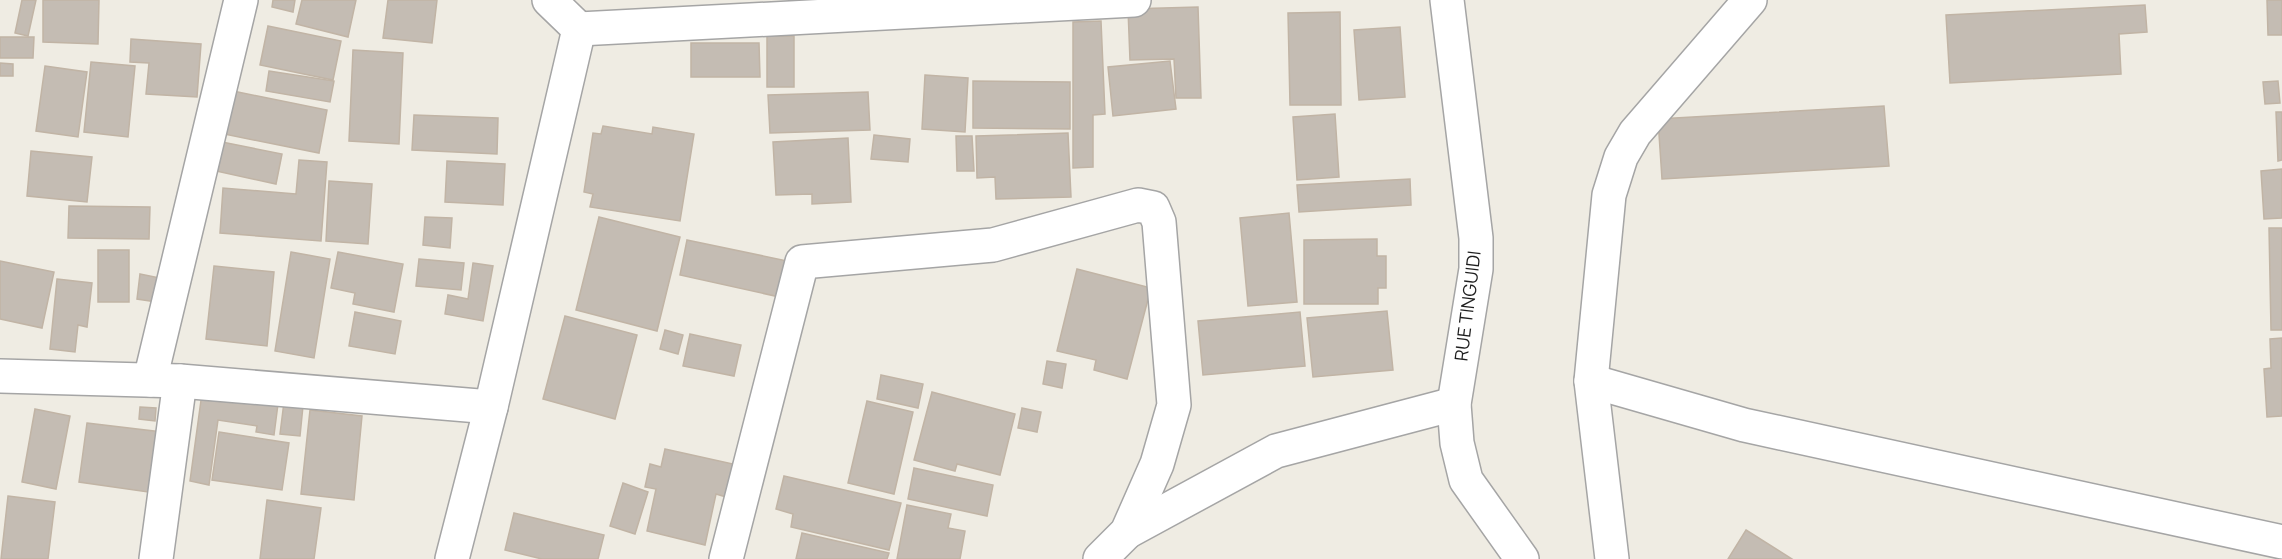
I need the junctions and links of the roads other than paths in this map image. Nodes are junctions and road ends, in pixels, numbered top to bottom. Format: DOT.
graph roads {
  1 [pos="241,0"];
  2 [pos="549,0"];
  3 [pos="1447,0"];
  4 [pos="1750,0"];
  5 [pos="1117,1"];
  6 [pos="731,10"];
  7 [pos="579,29"];
  8 [pos="0,376"];
  9 [pos="165,381"];
  10 [pos="1591,381"];
  11 [pos="1454,404"];
  12 [pos="491,407"];
  13 [pos="1127,532"];
  14 [pos="2282,542"];
  15 [pos="156,559"];
  16 [pos="452,559"];
  17 [pos="726,559"];
  18 [pos="1100,559"];
  19 [pos="1522,559"];
  20 [pos="1612,559"];
  1 -- 9 [label="street"];
  2 -- 7 [label="street"];
  3 -- 11 [label="street, RUE TINGUIDI"];
  4 -- 10 [label="street"];
  5 -- 6 [label="street"];
  6 -- 7 [label="street"];
  7 -- 12 [label="street"];
  8 -- 9 [label="street"];
  9 -- 12 [label="street"];
  9 -- 15 [label="street"];
  10 -- 14 [label="street"];
  10 -- 20 [label="street"];
  11 -- 13 [label="street"];
  11 -- 19 [label="street, RUE TINGUIDI"];
  12 -- 16 [label="street"];
  13 -- 17 [label="street"];
  13 -- 18 [label="street"];
}
